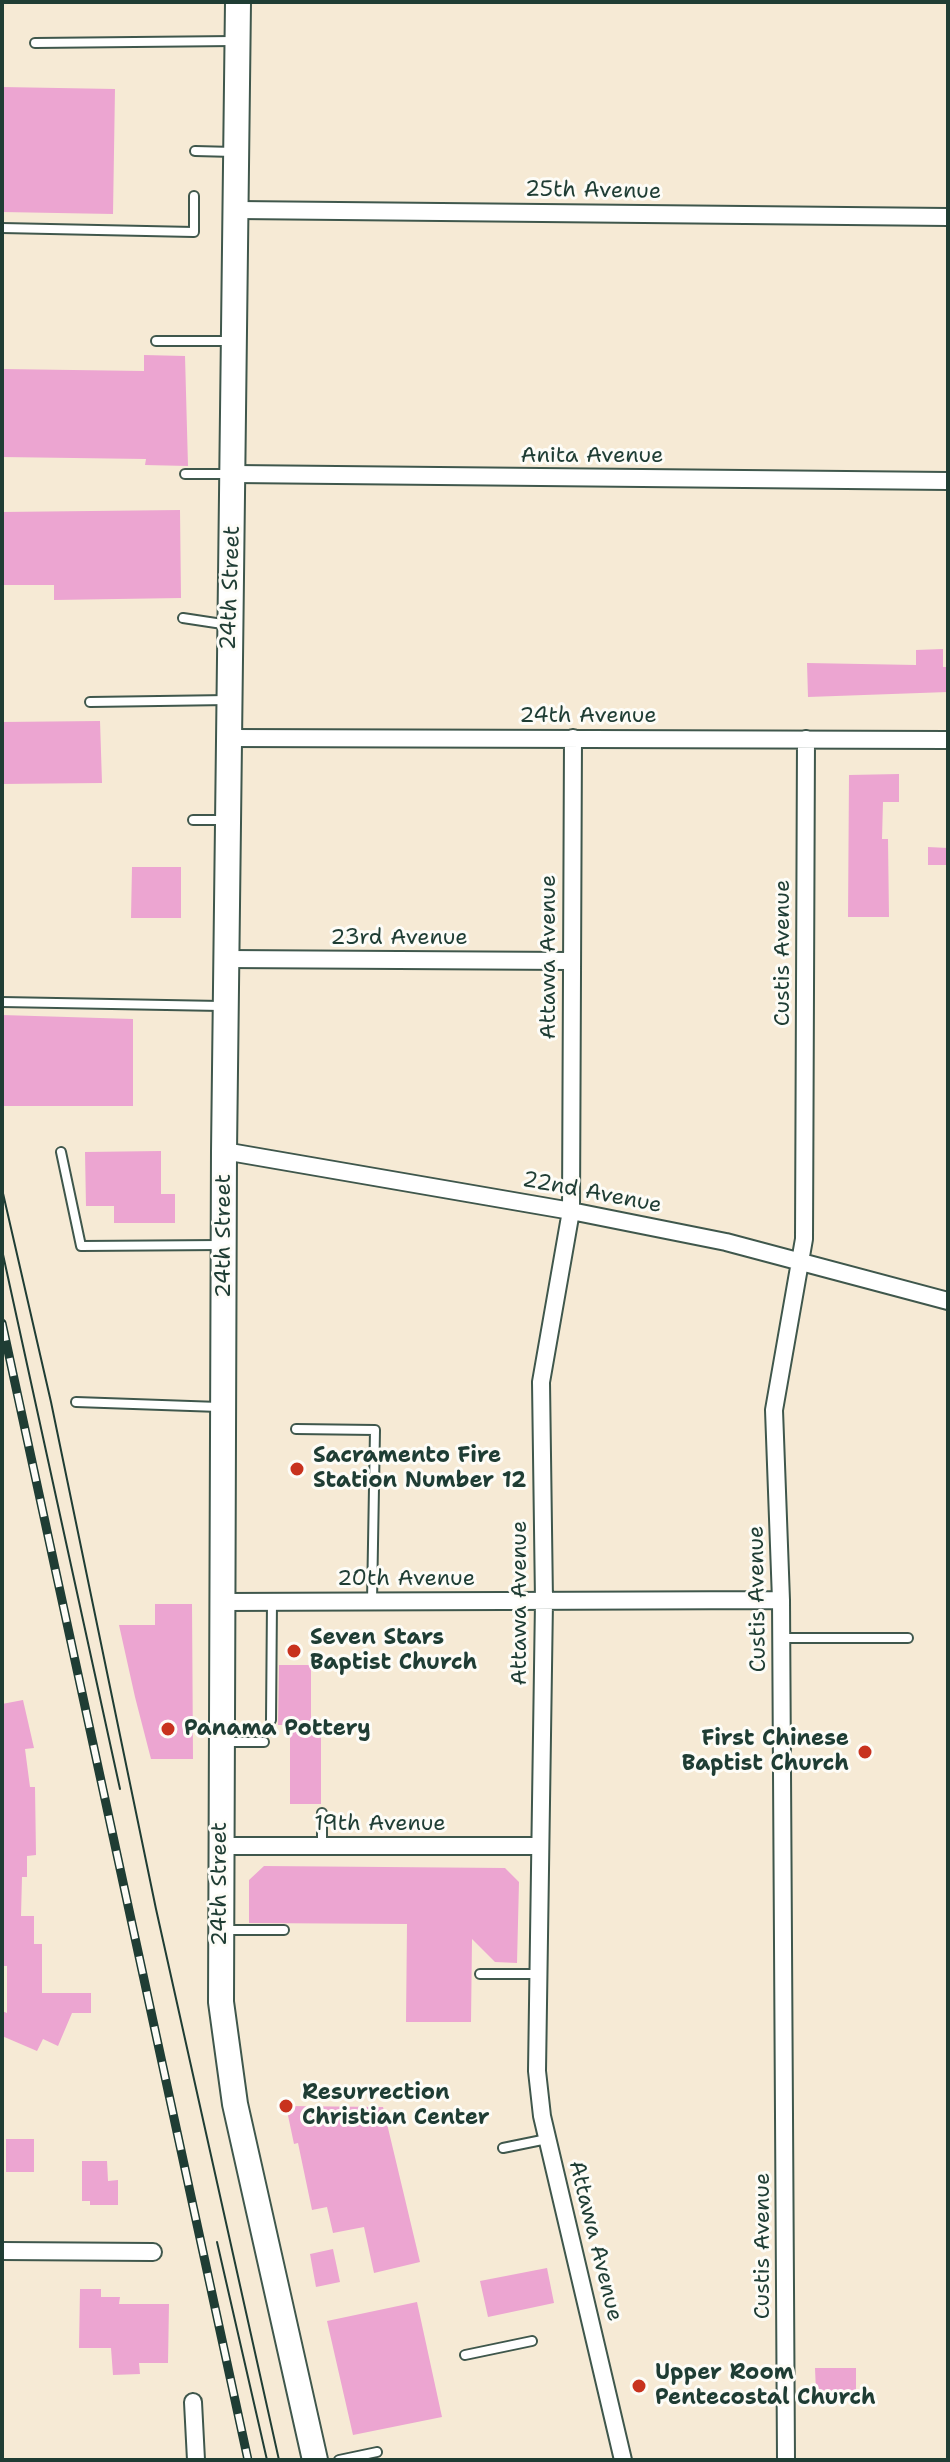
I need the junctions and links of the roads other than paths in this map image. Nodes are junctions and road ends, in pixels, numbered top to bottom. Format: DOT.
graph roads {
  1 [pos="238,2"];
  2 [pos="239,41"];
  3 [pos="35,43"];
  4 [pos="195,151"];
  5 [pos="239,152"];
  6 [pos="194,196"];
  7 [pos="238,210"];
  8 [pos="948,217"];
  9 [pos="2,228"];
  10 [pos="156,341"];
  11 [pos="236,341"];
  12 [pos="185,474"];
  13 [pos="235,474"];
  14 [pos="948,481"];
  15 [pos="183,618"];
  16 [pos="230,625"];
  17 [pos="229,700"];
  18 [pos="90,702"];
  19 [pos="229,738"];
  20 [pos="573,738"];
  21 [pos="806,739"];
  22 [pos="948,740"];
  23 [pos="193,820"];
  24 [pos="228,820"];
  25 [pos="227,959"];
  26 [pos="570,961"];
  27 [pos="2,1002"];
  28 [pos="226,1006"];
  29 [pos="224,1151"];
  30 [pos="61,1152"];
  31 [pos="571,1211"];
  32 [pos="224,1244"];
  33 [pos="802,1262"];
  34 [pos="948,1301"];
  35 [pos="76,1402"];
  36 [pos="224,1407"];
  37 [pos="296,1429"];
  38 [pos="781,1600"];
  39 [pos="372,1601"];
  40 [pos="544,1601"];
  41 [pos="223,1602"];
  42 [pos="272,1602"];
  43 [pos="781,1638"];
  44 [pos="908,1638"];
  45 [pos="271,1720"];
  46 [pos="221,1742"];
  47 [pos="264,1742"];
  48 [pos="322,1813"];
  49 [pos="221,1846"];
  50 [pos="322,1846"];
  51 [pos="539,1846"];
  52 [pos="220,1930"];
  53 [pos="284,1930"];
  54 [pos="480,1974"];
  55 [pos="538,1974"];
  56 [pos="548,2139"];
  57 [pos="503,2148"];
  58 [pos="2,2251"];
  59 [pos="153,2252"];
  60 [pos="532,2341"];
  61 [pos="465,2355"];
  62 [pos="193,2402"];
  63 [pos="377,2452"];
  64 [pos="196,2460"];
  65 [pos="315,2460"];
  66 [pos="339,2460"];
  67 [pos="623,2460"];
  68 [pos="786,2460"];
  1 -- 2 [label="street, 24th Street"];
  2 -- 3 [label="lane"];
  2 -- 5 [label="street, 24th Street"];
  4 -- 5 [label="lane"];
  5 -- 7 [label="street, 24th Street"];
  6 -- 9 [label="lane"];
  7 -- 8 [label="street, 25th Avenue"];
  7 -- 11 [label="street, 24th Street"];
  10 -- 11 [label="lane"];
  11 -- 13 [label="street, 24th Street"];
  12 -- 13 [label="lane"];
  13 -- 14 [label="street, Anita Avenue"];
  13 -- 16 [label="street, 24th Street"];
  15 -- 16 [label="lane"];
  16 -- 17 [label="street, 24th Street"];
  17 -- 18 [label="lane"];
  17 -- 19 [label="street, 24th Street"];
  19 -- 20 [label="street, 24th Avenue"];
  19 -- 24 [label="street, 24th Street"];
  20 -- 21 [label="street, 24th Avenue"];
  20 -- 26 [label="street, Attawa Avenue"];
  21 -- 22 [label="street, 24th Avenue"];
  21 -- 33 [label="street, Custis Avenue"];
  23 -- 24 [label="lane"];
  24 -- 25 [label="street, 24th Street"];
  25 -- 26 [label="street, 23rd Avenue"];
  25 -- 28 [label="street, 24th Street"];
  26 -- 31 [label="street, Attawa Avenue"];
  27 -- 28 [label="lane"];
  28 -- 29 [label="street, 24th Street"];
  29 -- 31 [label="street, 22nd Avenue"];
  29 -- 32 [label="street, 24th Street"];
  30 -- 32 [label="lane"];
  31 -- 33 [label="street, 22nd Avenue"];
  31 -- 40 [label="street, Attawa Avenue"];
  32 -- 36 [label="street, 24th Street"];
  33 -- 34 [label="street, 22nd Avenue"];
  33 -- 38 [label="street, Custis Avenue"];
  35 -- 36 [label="lane"];
  36 -- 41 [label="street, 24th Street"];
  37 -- 39 [label="lane"];
  38 -- 40 [label="street, 20th Avenue"];
  38 -- 43 [label="street, Custis Avenue"];
  39 -- 40 [label="street, 20th Avenue"];
  39 -- 42 [label="street, 20th Avenue"];
  40 -- 51 [label="street, Attawa Avenue"];
  41 -- 42 [label="street, 20th Avenue"];
  41 -- 46 [label="street, 24th Street"];
  42 -- 45 [label="lane"];
  43 -- 44 [label="lane"];
  43 -- 68 [label="street, Custis Avenue"];
  46 -- 47 [label="lane"];
  46 -- 49 [label="street, 24th Street"];
  48 -- 50 [label="lane"];
  49 -- 50 [label="street, 19th Avenue"];
  49 -- 52 [label="street, 24th Street"];
  50 -- 51 [label="street, 19th Avenue"];
  51 -- 55 [label="street, Attawa Avenue"];
  52 -- 53 [label="lane"];
  52 -- 65 [label="street, 24th Street"];
  54 -- 55 [label="lane"];
  55 -- 56 [label="street, Attawa Avenue"];
  56 -- 57 [label="lane"];
  56 -- 67 [label="street, Attawa Avenue"];
  58 -- 59 [label="street"];
  60 -- 61 [label="lane"];
  62 -- 64 [label="street"];
  63 -- 66 [label="lane"];
}
